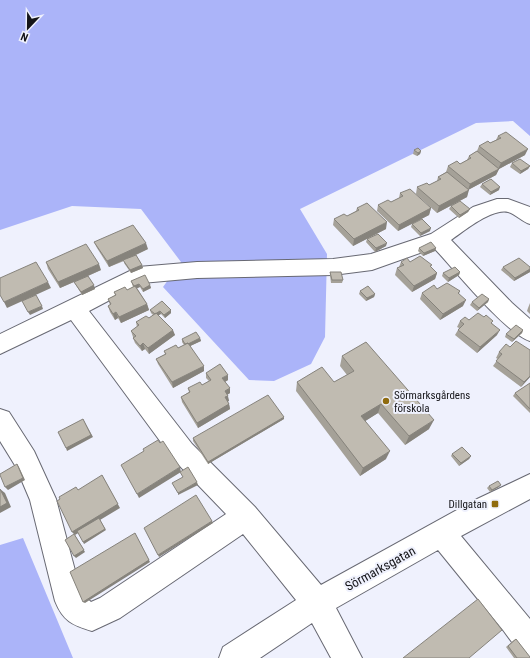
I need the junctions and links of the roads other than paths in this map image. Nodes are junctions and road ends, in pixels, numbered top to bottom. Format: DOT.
graph roads {
  1 [pos="530,217"];
  2 [pos="438,239"];
  3 [pos="75,308"];
  4 [pos="530,332"];
  5 [pos="0,345"];
  6 [pos="0,420"];
  7 [pos="530,486"];
  8 [pos="246,516"];
  9 [pos="442,534"];
  10 [pos="317,603"];
  11 [pos="530,643"];
  12 [pos="234,658"];
  13 [pos="348,658"];
  1 -- 2 [label="street"];
  2 -- 3 [label="street"];
  2 -- 4 [label="street"];
  3 -- 5 [label="street"];
  3 -- 8 [label="street"];
  6 -- 8 [label="street"];
  7 -- 9 [label="street, Sörmarksgatan"];
  8 -- 10 [label="street"];
  9 -- 10 [label="street, Sörmarksgatan"];
  9 -- 11 [label="street"];
  10 -- 12 [label="street, Sörmarksgatan"];
  10 -- 13 [label="street"];
}
